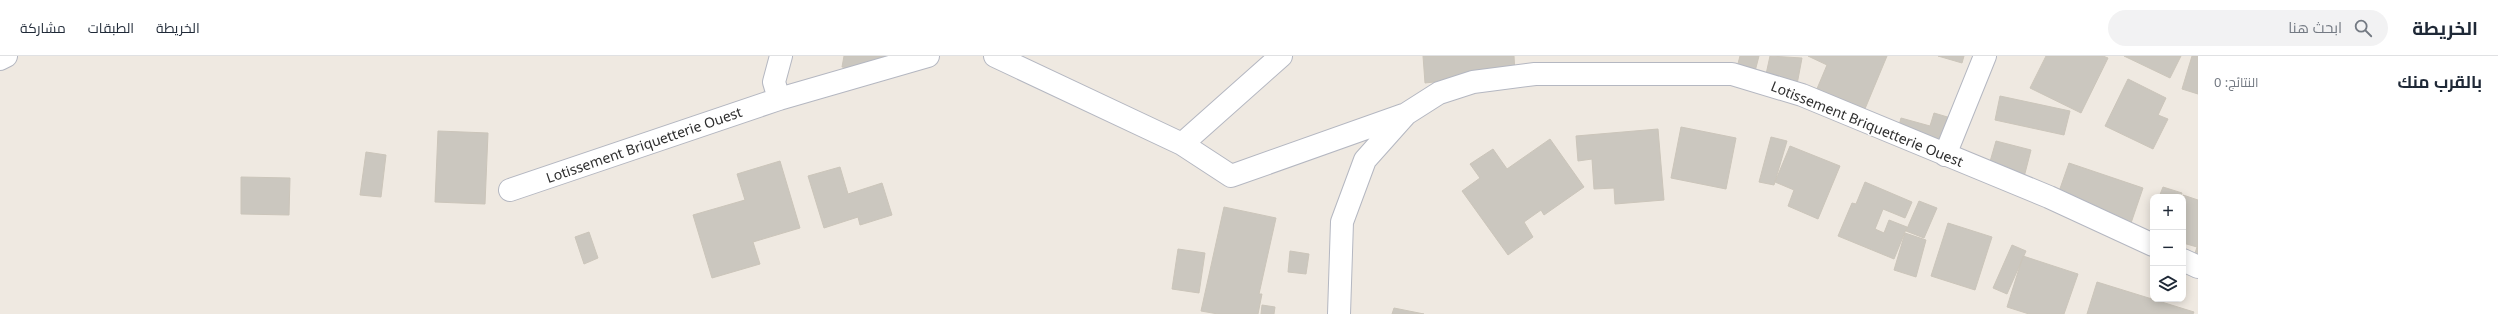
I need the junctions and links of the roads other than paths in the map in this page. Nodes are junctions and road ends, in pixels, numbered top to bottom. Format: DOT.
graph roads {
  1 [pos="6,56"];
  2 [pos="781,56"];
  3 [pos="928,56"];
  4 [pos="995,56"];
  5 [pos="1281,56"];
  6 [pos="1985,56"];
  7 [pos="0,59"];
  8 [pos="779,99"];
  9 [pos="1406,114"];
  10 [pos="1182,144"];
  11 [pos="1945,155"];
  12 [pos="510,190"];
  13 [pos="2150,244"];
  14 [pos="2186,261"];
  15 [pos="2198,267"];
  16 [pos="1339,314"];
  1 -- 7 [label="street"];
  2 -- 8 [label="street"];
  3 -- 8 [label="street, Lotissement Briquetterie Ouest"];
  4 -- 10 [label="street, Lotissement Briquetterie Ouest"];
  5 -- 10 [label="street"];
  6 -- 11 [label="street"];
  8 -- 12 [label="street, Lotissement Briquetterie Ouest"];
  9 -- 10 [label="street, Lotissement Briquetterie Ouest"];
  9 -- 11 [label="street, Lotissement Briquetterie Ouest"];
  9 -- 16 [label="street, Lotissement Briquetterie Ouest"];
  11 -- 13 [label="street, Lotissement Briquetterie Ouest"];
  14 -- 15 [label="street"];
}
